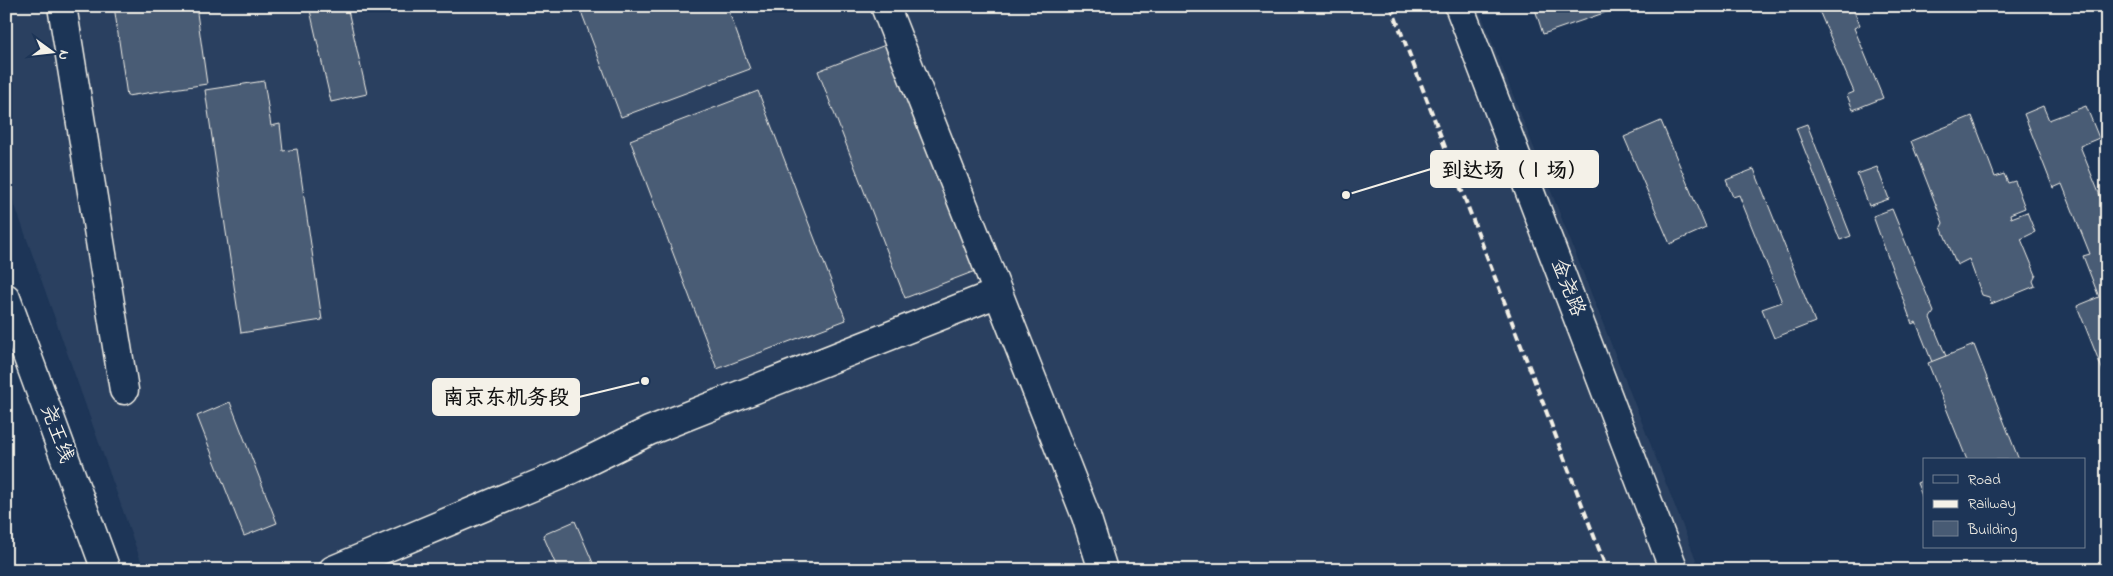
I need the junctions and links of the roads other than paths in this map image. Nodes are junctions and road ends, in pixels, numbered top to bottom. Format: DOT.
graph roads {
  1 [pos="62,6"];
  2 [pos="885,6"];
  3 [pos="1459,6"];
  4 [pos="998,293"];
  5 [pos="6,298"];
  6 [pos="124,390"];
  7 [pos="106,570"];
  8 [pos="333,570"];
  9 [pos="1102,570"];
  10 [pos="1674,570"];
  1 -- 6 [label="street"];
  2 -- 4 [label="street"];
  3 -- 10 [label="street, 金尧路"];
  4 -- 8 [label="street"];
  4 -- 9 [label="street"];
  5 -- 7 [label="street, 尧王线"];
}
